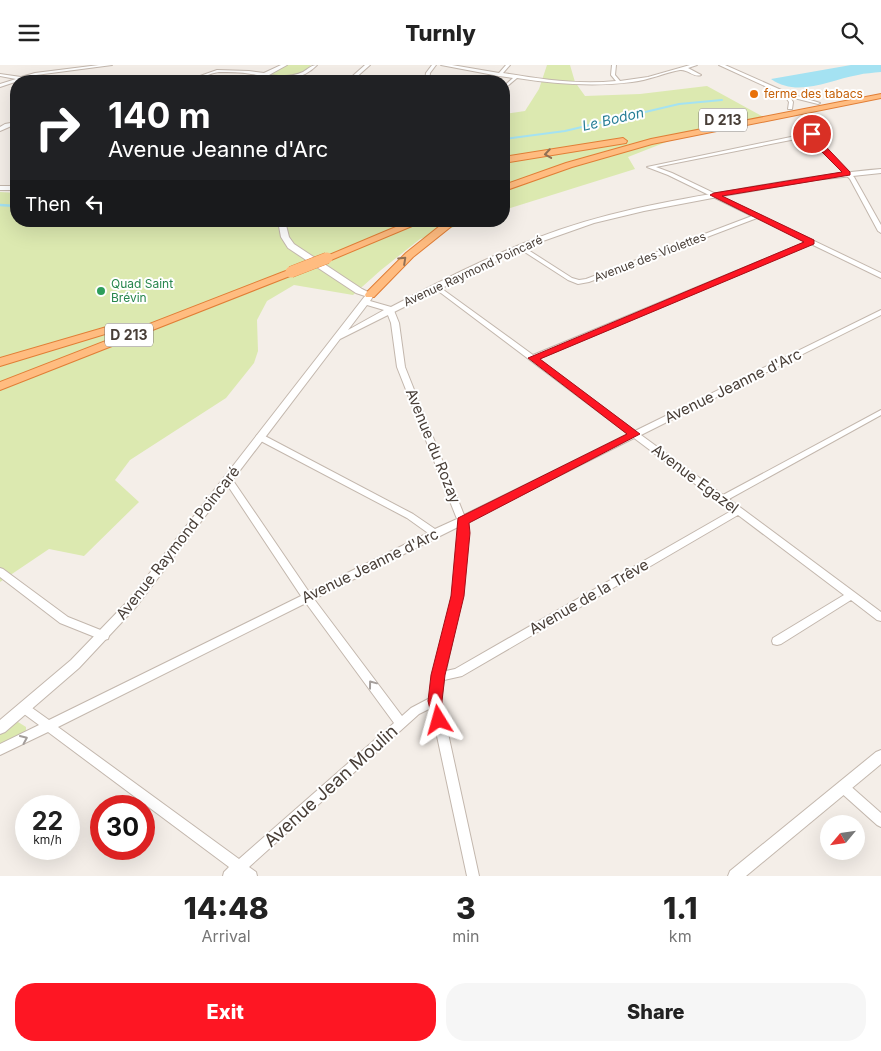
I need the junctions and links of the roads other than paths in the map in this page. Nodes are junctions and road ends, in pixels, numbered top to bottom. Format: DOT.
graph roads {
  1 [pos="105,65"];
  2 [pos="110,65"];
  3 [pos="285,65"];
  4 [pos="315,65"];
  5 [pos="368,65"];
  6 [pos="443,65"];
  7 [pos="508,65"];
  8 [pos="614,65"];
  9 [pos="695,65"];
  10 [pos="721,65"];
  11 [pos="98,67"];
  12 [pos="683,68"];
  13 [pos="272,70"];
  14 [pos="250,72"];
  15 [pos="41,75"];
  16 [pos="99,75"];
  17 [pos="206,75"];
  18 [pos="265,75"];
  19 [pos="301,75"];
  20 [pos="356,75"];
  21 [pos="499,75"];
  22 [pos="699,75"];
  23 [pos="510,77"];
  24 [pos="515,78"];
  25 [pos="619,82"];
  26 [pos="510,83"];
  27 [pos="881,91"];
  28 [pos="786,94"];
  29 [pos="881,96"];
  30 [pos="818,103"];
  31 [pos="790,108"];
  32 [pos="806,119"];
  33 [pos="812,134"];
  34 [pos="631,141"];
  35 [pos="510,159"];
  36 [pos="881,171"];
  37 [pos="848,174"];
  38 [pos="535,177"];
  39 [pos="510,179"];
  40 [pos="510,186"];
  41 [pos="510,191"];
  42 [pos="714,195"];
  43 [pos="757,216"];
  44 [pos="282,227"];
  45 [pos="386,227"];
  46 [pos="402,227"];
  47 [pos="445,227"];
  48 [pos="881,231"];
  49 [pos="811,242"];
  50 [pos="520,247"];
  51 [pos="323,255"];
  52 [pos="288,269"];
  53 [pos="881,276"];
  54 [pos="436,287"];
  55 [pos="367,299"];
  56 [pos="359,310"];
  57 [pos="390,310"];
  58 [pos="881,312"];
  59 [pos="379,317"];
  60 [pos="127,327"];
  61 [pos="336,339"];
  62 [pos="532,358"];
  63 [pos="0,362"];
  64 [pos="56,364"];
  65 [pos="0,376"];
  66 [pos="0,387"];
  67 [pos="0,393"];
  68 [pos="881,412"];
  69 [pos="635,434"];
  70 [pos="260,437"];
  71 [pos="227,481"];
  72 [pos="722,499"];
  73 [pos="738,511"];
  74 [pos="462,521"];
  75 [pos="434,533"];
  76 [pos="0,572"];
  77 [pos="851,595"];
  78 [pos="307,597"];
  79 [pos="881,617"];
  80 [pos="104,636"];
  81 [pos="777,641"];
  82 [pos="438,675"];
  83 [pos="435,701"];
  84 [pos="24,708"];
  85 [pos="402,723"];
  86 [pos="48,727"];
  87 [pos="0,728"];
  88 [pos="0,750"];
  89 [pos="881,756"];
  90 [pos="843,787"];
  91 [pos="881,821"];
  92 [pos="234,872"];
  93 [pos="252,876"];
  94 [pos="473,876"];
  95 [pos="735,876"];
  1 -- 2 [label="street"];
  1 -- 11 [label="street"];
  3 -- 13 [label="street"];
  4 -- 19 [label="street"];
  5 -- 20 [label="street"];
  6 -- 21 [label="street"];
  7 -- 21 [label="street"];
  8 -- 25 [label="street"];
  9 -- 12 [label="street"];
  10 -- 28 [label="street"];
  11 -- 15 [label="street"];
  11 -- 16 [label="street"];
  12 -- 22 [label="street"];
  12 -- 25 [label="street"];
  13 -- 14 [label="street"];
  13 -- 18 [label="street"];
  14 -- 17 [label="street"];
  14 -- 18 [label="street"];
  23 -- 24 [label="street"];
  24 -- 25 [label="street"];
  24 -- 26 [label="street"];
  27 -- 30 [label="highway, D 213"];
  28 -- 30 [label="street"];
  28 -- 31 [label="street"];
  29 -- 38 [label="highway, D 213"];
  30 -- 31 [label="highway, D 213"];
  31 -- 34 [label="highway, D 213"];
  32 -- 33 [label="street"];
  33 -- 37 [label="street"];
  33 -- 42 [label="street"];
  34 -- 35 [label="highway, one-way"];
  34 -- 39 [label="highway, D 213"];
  36 -- 37 [label="street, Avenue Raymond Poincaré"];
  37 -- 42 [label="street, Avenue Raymond Poincaré"];
  37 -- 48 [label="street"];
  38 -- 40 [label="highway, D 213"];
  38 -- 41 [label="highway"];
  42 -- 43 [label="street"];
  42 -- 50 [label="street, Avenue Raymond Poincaré"];
  43 -- 49 [label="street"];
  43 -- 50 [label="street, Avenue des Violettes"];
  44 -- 55 [label="street"];
  45 -- 51 [label="highway, D 213"];
  46 -- 51 [label="highway, D 213"];
  55 -- 47 [label="highway, one-way"];
  49 -- 53 [label="street"];
  49 -- 62 [label="street"];
  50 -- 54 [label="street, Avenue Raymond Poincaré"];
  51 -- 52 [label="highway, D 213, bridge"];
  52 -- 60 [label="highway, D 213"];
  52 -- 64 [label="highway, D 213"];
  54 -- 57 [label="street, Avenue Raymond Poincaré"];
  54 -- 62 [label="street, Avenue Egazel"];
  55 -- 56 [label="street, Avenue Raymond Poincaré"];
  55 -- 57 [label="street"];
  56 -- 59 [label="street"];
  56 -- 61 [label="street, Avenue Raymond Poincaré"];
  57 -- 59 [label="street, Avenue Raymond Poincaré"];
  57 -- 74 [label="street, Avenue du Rozay"];
  58 -- 69 [label="street, Avenue Jeanne d'Arc"];
  59 -- 61 [label="street, Avenue Raymond Poincaré"];
  60 -- 63 [label="highway"];
  60 -- 65 [label="highway, D 213"];
  61 -- 70 [label="street, Avenue Raymond Poincaré"];
  62 -- 69 [label="street, Avenue Egazel"];
  64 -- 66 [label="highway, D 213"];
  64 -- 67 [label="highway"];
  68 -- 72 [label="street"];
  69 -- 72 [label="street, Avenue Egazel"];
  69 -- 74 [label="street, Avenue Jeanne d'Arc"];
  70 -- 71 [label="street, Avenue Raymond Poincaré"];
  70 -- 75 [label="street"];
  71 -- 78 [label="street"];
  71 -- 80 [label="street, Avenue Raymond Poincaré"];
  72 -- 73 [label="street, Avenue Egazel"];
  73 -- 77 [label="street, Avenue Egazel"];
  73 -- 82 [label="street, Avenue de la Trêve"];
  74 -- 75 [label="street, Avenue Jeanne d'Arc"];
  74 -- 82 [label="street, Avenue du Rozay"];
  75 -- 78 [label="street, Avenue Jeanne d'Arc"];
  76 -- 80 [label="street"];
  77 -- 79 [label="street, Avenue Egazel"];
  77 -- 81 [label="street"];
  85 -- 78 [label="street, one-way"];
  78 -- 86 [label="street, Avenue Jeanne d'Arc"];
  80 -- 84 [label="street, Avenue Raymond Poincaré"];
  82 -- 83 [label="street, Avenue du Rozay"];
  83 -- 85 [label="street, Avenue Jean Moulin"];
  83 -- 94 [label="street, Avenue du Rozay"];
  84 -- 86 [label="street"];
  84 -- 87 [label="street, Avenue Raymond Poincaré"];
  85 -- 92 [label="street, Avenue Jean Moulin"];
  88 -- 86 [label="street, Avenue Jeanne d'Arc, one-way"];
  86 -- 92 [label="street"];
  89 -- 90 [label="street"];
  90 -- 91 [label="street"];
  90 -- 95 [label="street"];
  92 -- 93 [label="street"];
}
